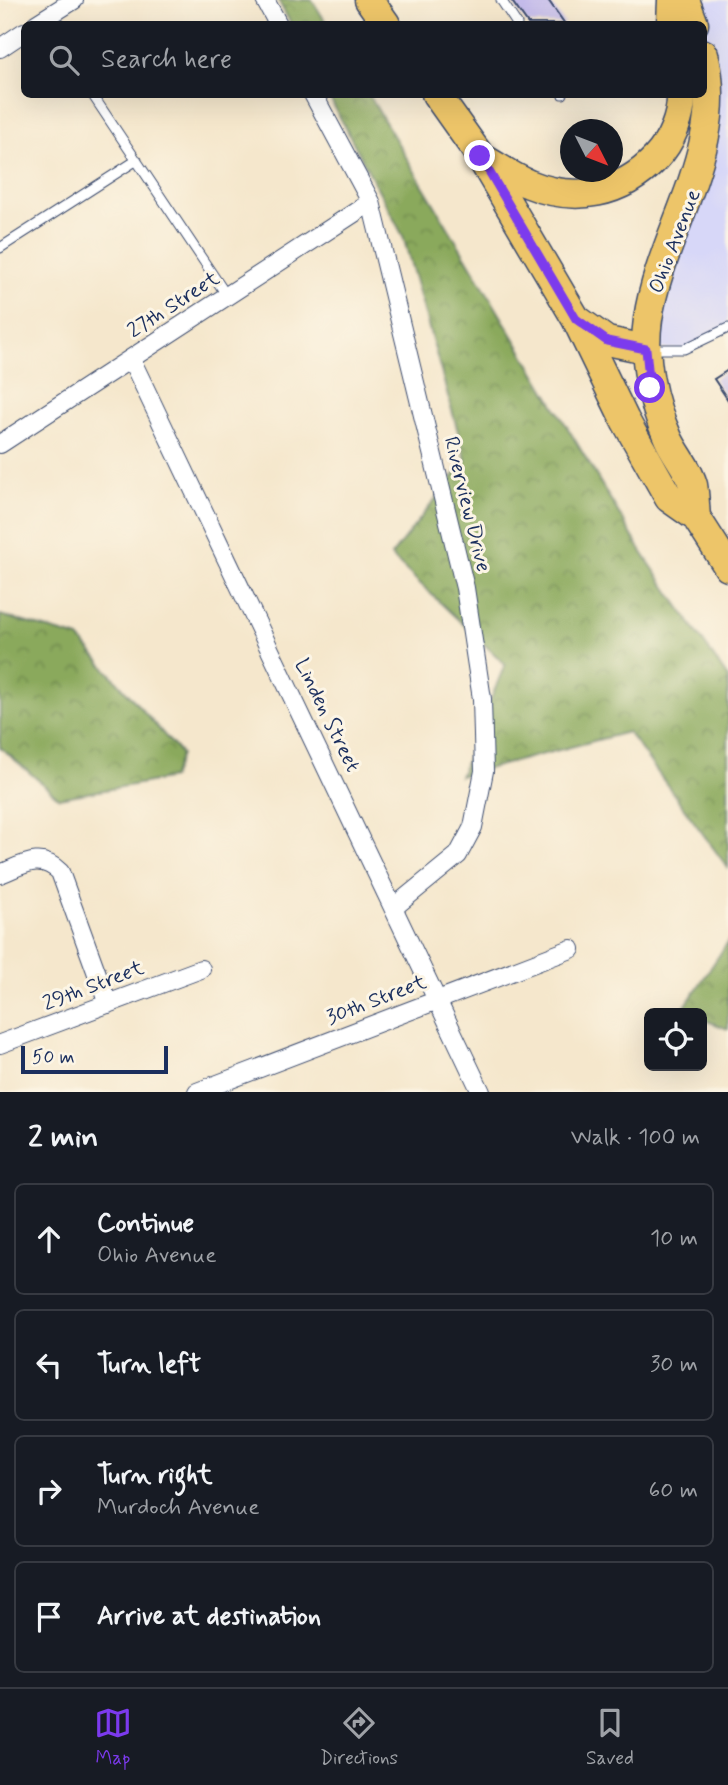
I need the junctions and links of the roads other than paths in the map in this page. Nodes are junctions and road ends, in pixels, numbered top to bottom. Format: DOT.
graph roads {
  1 [pos="74,0"];
  2 [pos="265,0"];
  3 [pos="369,0"];
  4 [pos="501,0"];
  5 [pos="671,0"];
  6 [pos="685,0"];
  7 [pos="44,21"];
  8 [pos="276,21"];
  9 [pos="384,21"];
  10 [pos="515,21"];
  11 [pos="671,21"];
  12 [pos="693,21"];
  13 [pos="21,34"];
  14 [pos="0,48"];
  15 [pos="707,75"];
  16 [pos="95,98"];
  17 [pos="315,98"];
  18 [pos="439,98"];
  19 [pos="680,98"];
  20 [pos="480,156"];
  21 [pos="137,160"];
  22 [pos="371,202"];
  23 [pos="0,248"];
  24 [pos="227,296"];
  25 [pos="576,319"];
  26 [pos="728,328"];
  27 [pos="646,349"];
  28 [pos="131,359"];
  29 [pos="0,444"];
  30 [pos="696,517"];
  31 [pos="728,567"];
  32 [pos="0,874"];
  33 [pos="394,908"];
  34 [pos="571,949"];
  35 [pos="201,968"];
  36 [pos="438,1000"];
  37 [pos="108,1004"];
  38 [pos="0,1044"];
  39 [pos="197,1092"];
  40 [pos="481,1092"];
  1 -- 7 [label="street"];
  2 -- 8 [label="street"];
  3 -- 9 [label="main road"];
  4 -- 10 [label="lane"];
  5 -- 11 [label="main road"];
  6 -- 12 [label="main road"];
  13 -- 14 [label="street"];
  15 -- 27 [label="main road, Ohio Avenue"];
  16 -- 21 [label="lane"];
  17 -- 22 [label="street, Riverview Drive"];
  18 -- 20 [label="main road"];
  19 -- 20 [label="main road"];
  20 -- 25 [label="main road"];
  21 -- 23 [label="lane"];
  21 -- 24 [label="lane"];
  22 -- 24 [label="street, 27th Street"];
  22 -- 33 [label="street, Riverview Drive"];
  24 -- 28 [label="street, 27th Street"];
  25 -- 27 [label="main road"];
  25 -- 30 [label="main road"];
  26 -- 27 [label="lane"];
  27 -- 30 [label="main road, Ohio Avenue"];
  28 -- 29 [label="street, 27th Street"];
  28 -- 33 [label="street, Linden Street"];
  30 -- 31 [label="main road"];
  32 -- 37 [label="street"];
  33 -- 36 [label="street, Linden Street"];
  34 -- 36 [label="street, 30th Street"];
  35 -- 37 [label="street, 29th Street"];
  36 -- 39 [label="street, 30th Street"];
  36 -- 40 [label="street, Linden Street"];
  37 -- 38 [label="street, 29th Street"];
}
